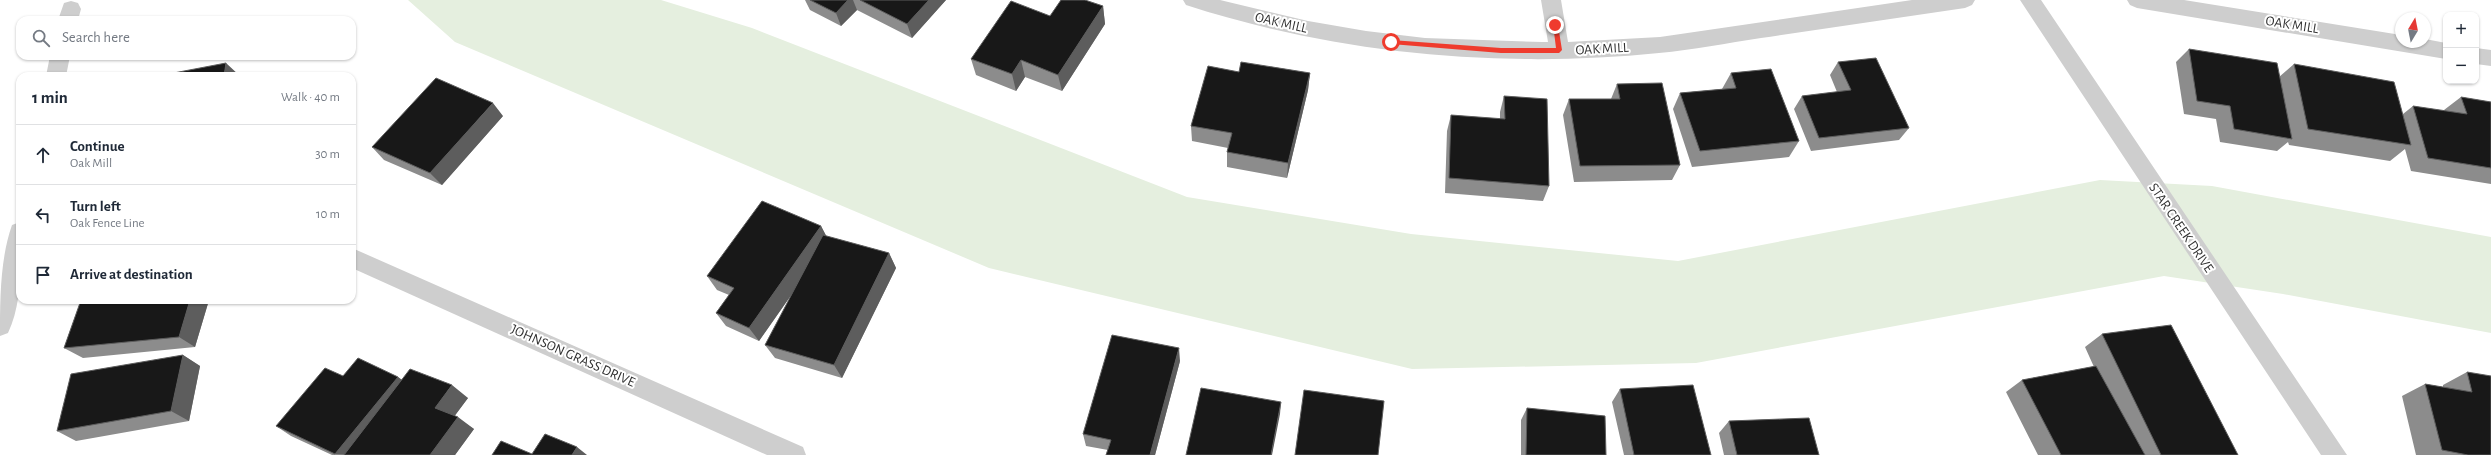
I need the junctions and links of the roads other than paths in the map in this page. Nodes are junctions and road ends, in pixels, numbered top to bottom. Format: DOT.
graph roads {
  1 [pos="1193,0"];
  2 [pos="1551,0"];
  3 [pos="1965,0"];
  4 [pos="2030,0"];
  5 [pos="2137,0"];
  6 [pos="1559,50"];
  7 [pos="2443,51"];
  8 [pos="2479,56"];
  9 [pos="2491,58"];
  10 [pos="59,60"];
  11 [pos="57,72"];
  12 [pos="16,253"];
  13 [pos="356,260"];
  14 [pos="0,326"];
  15 [pos="794,455"];
  16 [pos="2335,455"];
  1 -- 6 [label="street, OAK MILL"];
  2 -- 6 [label="street"];
  3 -- 6 [label="street, OAK MILL"];
  4 -- 16 [label="street, STAR CREEK DRIVE"];
  5 -- 7 [label="street, OAK MILL"];
  8 -- 9 [label="street"];
  10 -- 11 [label="street"];
  12 -- 14 [label="street"];
  13 -- 15 [label="street, JOHNSON GRASS DRIVE"];
}
